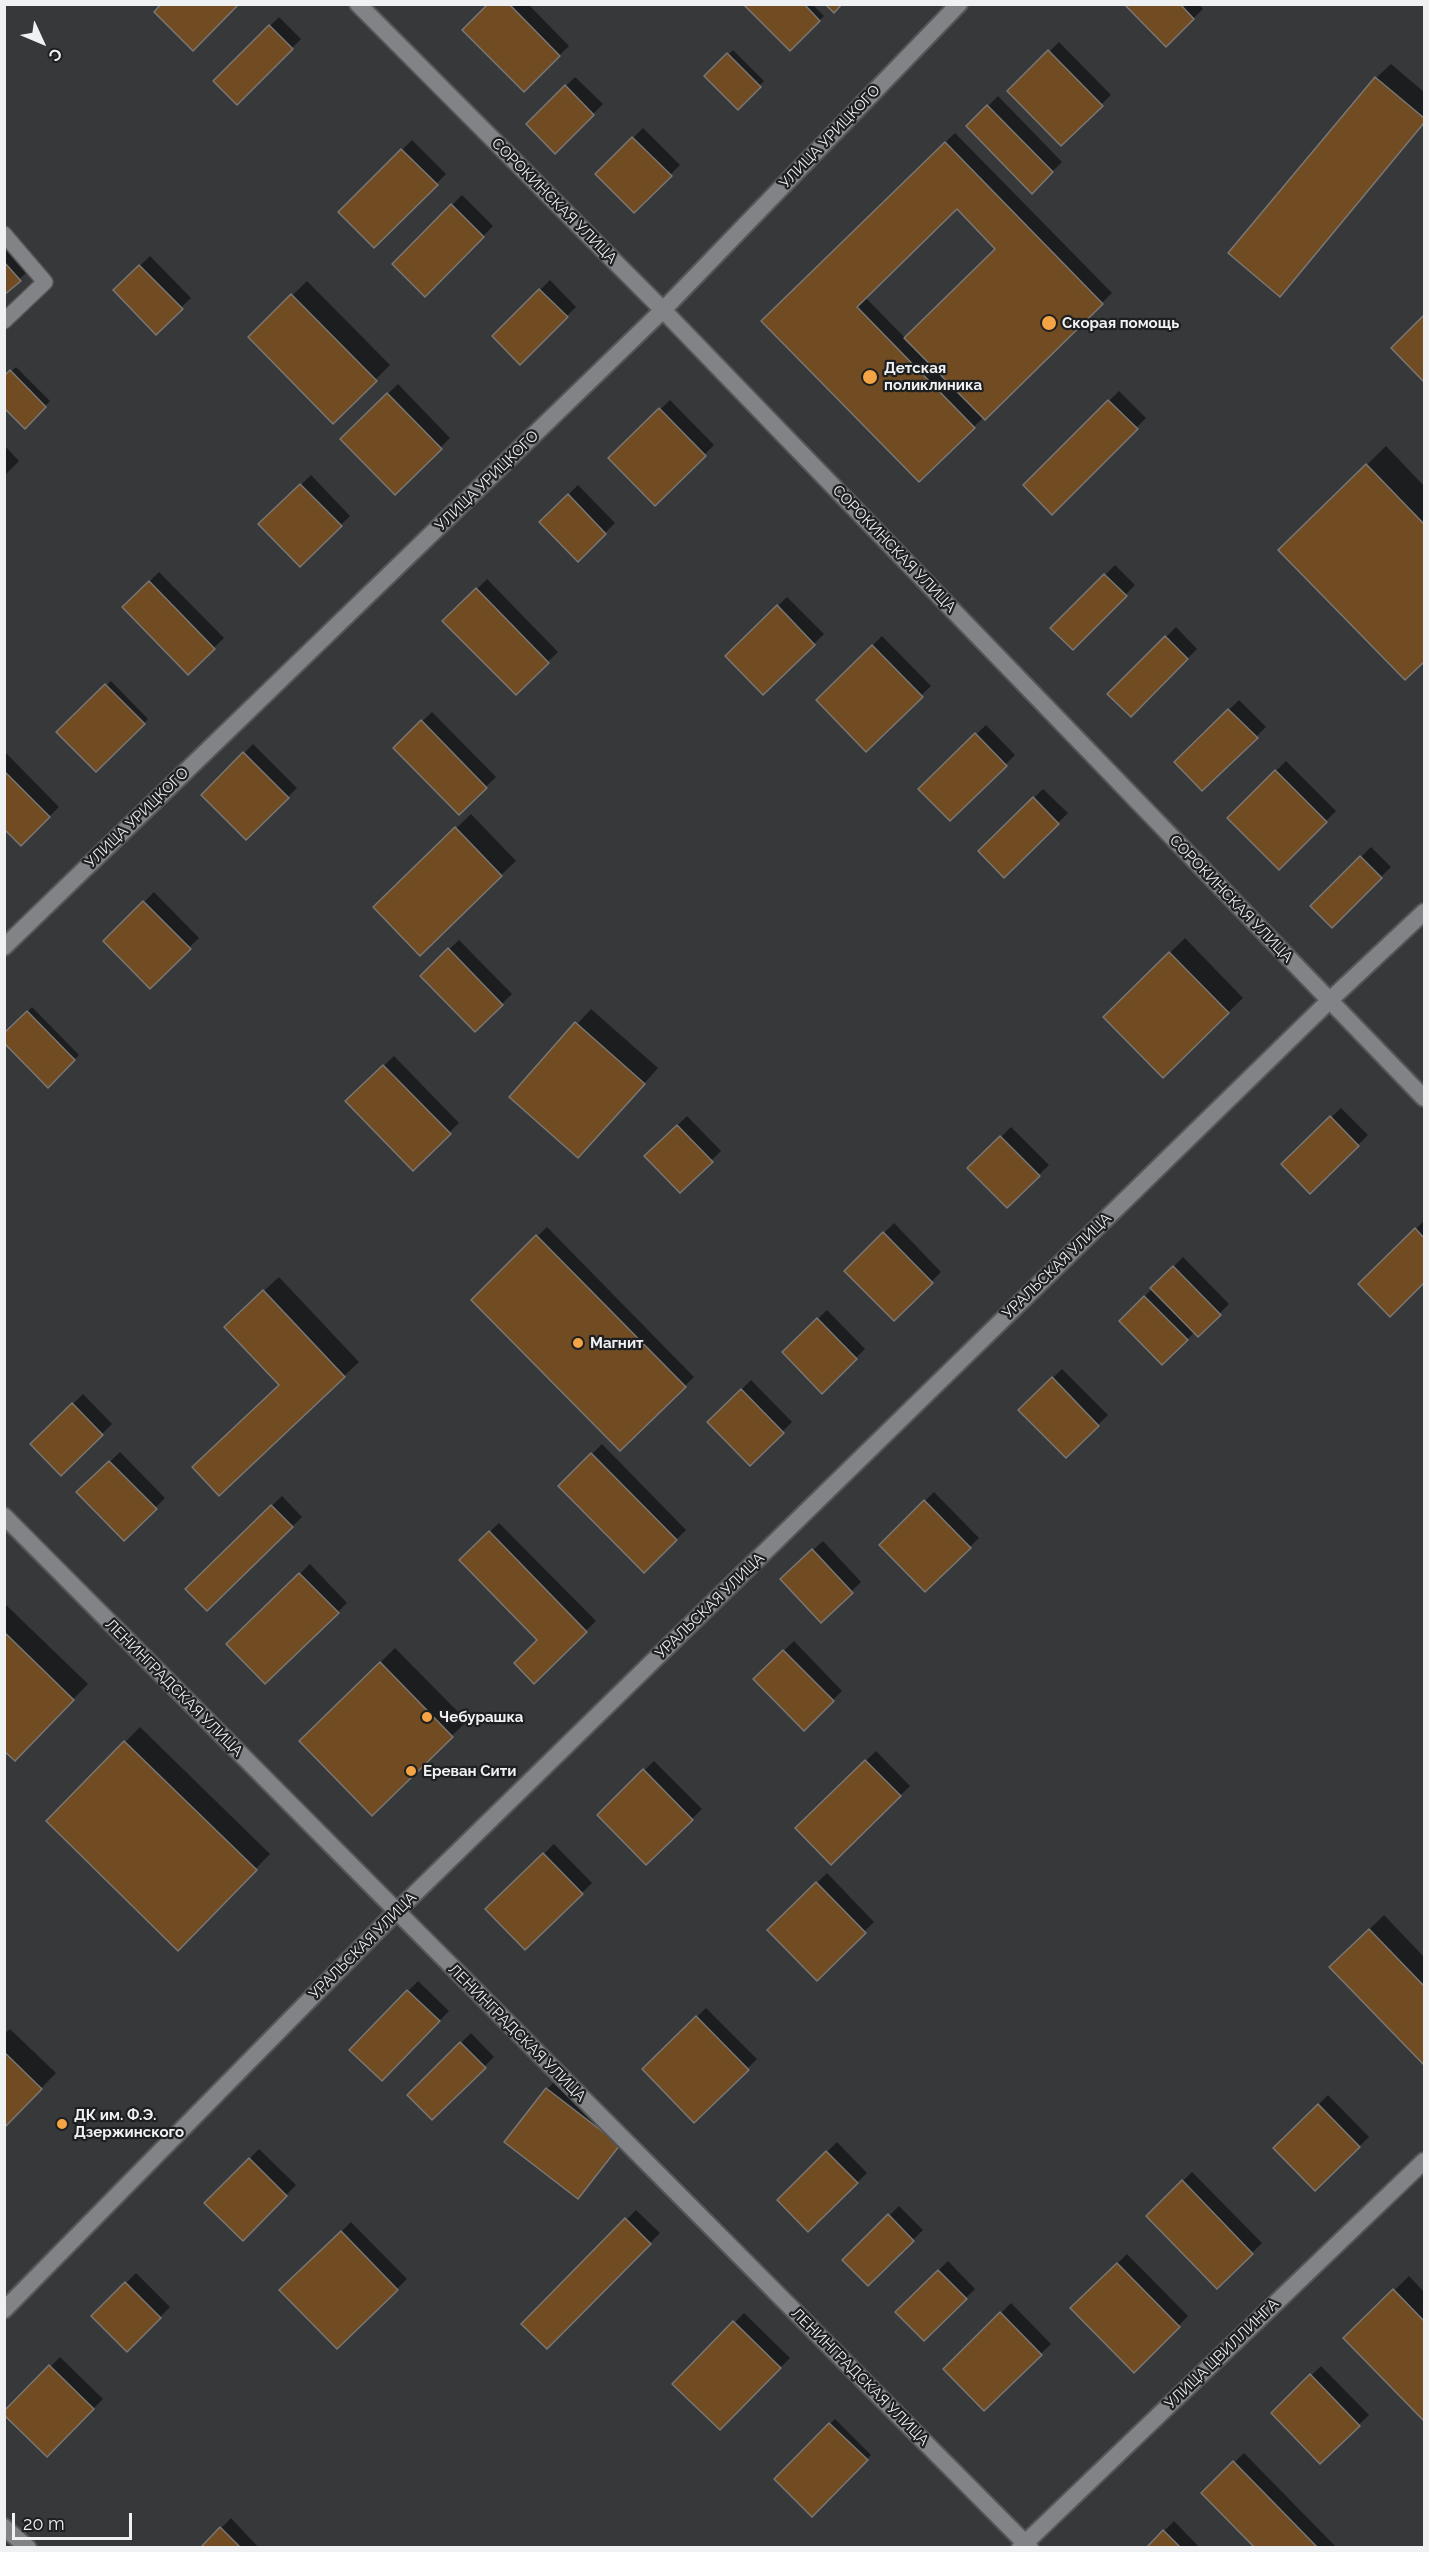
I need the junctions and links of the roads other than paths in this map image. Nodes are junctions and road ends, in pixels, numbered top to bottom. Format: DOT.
graph roads {
  1 [pos="358,4"];
  2 [pos="959,4"];
  3 [pos="4,234"];
  4 [pos="663,310"];
  5 [pos="4,321"];
  6 [pos="1425,912"];
  7 [pos="4,947"];
  8 [pos="1329,1001"];
  9 [pos="1425,1098"];
  10 [pos="4,1516"];
  11 [pos="396,1912"];
  12 [pos="1425,2161"];
  13 [pos="4,2310"];
  14 [pos="4,2527"];
  15 [pos="1025,2546"];
  16 [pos="28,2547"];
  1 -- 4 [label="street, СОРОКИНСКАЯ УЛИЦА"];
  2 -- 4 [label="street, УЛИЦА УРИЦКОГО"];
  3 -- 5 [label="lane"];
  4 -- 7 [label="street, УЛИЦА УРИЦКОГО"];
  4 -- 8 [label="street, СОРОКИНСКАЯ УЛИЦА"];
  6 -- 8 [label="street, УРАЛЬСКАЯ УЛИЦА"];
  8 -- 9 [label="street, СОРОКИНСКАЯ УЛИЦА"];
  8 -- 11 [label="street, УРАЛЬСКАЯ УЛИЦА"];
  10 -- 11 [label="street, ЛЕНИНГРАДСКАЯ УЛИЦА"];
  11 -- 13 [label="street, УРАЛЬСКАЯ УЛИЦА"];
  11 -- 15 [label="street, ЛЕНИНГРАДСКАЯ УЛИЦА"];
  12 -- 15 [label="street, УЛИЦА ЦВИЛЛИНГА"];
  14 -- 16 [label="street"];
}
